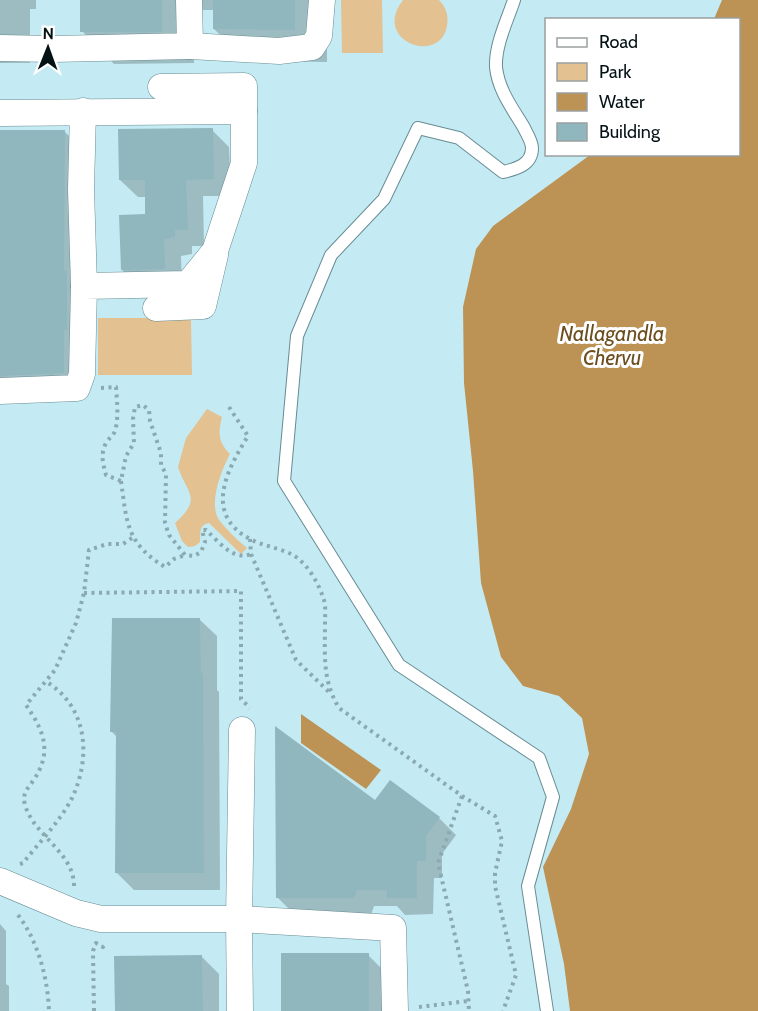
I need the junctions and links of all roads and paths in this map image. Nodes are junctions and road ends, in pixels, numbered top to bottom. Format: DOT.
graph roads {
  1 [pos="189,0"];
  2 [pos="321,0"];
  3 [pos="514,0"];
  4 [pos="190,46"];
  5 [pos="0,48"];
  6 [pos="161,87"];
  7 [pos="83,111"];
  8 [pos="244,111"];
  9 [pos="0,113"];
  10 [pos="215,252"];
  11 [pos="84,286"];
  12 [pos="156,308"];
  13 [pos="77,388"];
  14 [pos="0,391"];
  15 [pos="229,407"];
  16 [pos="121,481"];
  17 [pos="132,538"];
  18 [pos="250,539"];
  19 [pos="251,554"];
  20 [pos="186,555"];
  21 [pos="84,593"];
  22 [pos="45,681"];
  23 [pos="330,693"];
  24 [pos="241,699"];
  25 [pos="242,730"];
  26 [pos="462,796"];
  27 [pos="45,835"];
  28 [pos="11,878"];
  29 [pos="74,895"];
  30 [pos="101,919"];
  31 [pos="239,919"];
  32 [pos="468,1000"];
  33 [pos="49,1011"];
  34 [pos="94,1011"];
  35 [pos="240,1011"];
  36 [pos="395,1011"];
  37 [pos="469,1011"];
  38 [pos="503,1011"];
  39 [pos="547,1011"];
  1 -- 4 [label="street"];
  2 -- 4 [label="street"];
  3 -- 39 [label="lane"];
  4 -- 5 [label="street"];
  6 -- 8 [label="street"];
  7 -- 8 [label="street"];
  7 -- 9 [label="street"];
  7 -- 11 [label="street"];
  8 -- 10 [label="street"];
  10 -- 11 [label="street"];
  10 -- 12 [label="street"];
  11 -- 13 [label="street"];
  13 -- 14 [label="street"];
  13 -- 16 [label="path"];
  15 -- 18 [label="path"];
  16 -- 17 [label="path"];
  16 -- 20 [label="path"];
  17 -- 20 [label="path"];
  17 -- 21 [label="path"];
  18 -- 19 [label="path"];
  18 -- 23 [label="path"];
  19 -- 20 [label="path"];
  19 -- 23 [label="path"];
  21 -- 22 [label="path"];
  21 -- 24 [label="path"];
  22 -- 27 [label="path"];
  22 -- 27 [label="path"];
  23 -- 26 [label="path"];
  25 -- 31 [label="street"];
  26 -- 32 [label="path"];
  26 -- 38 [label="path"];
  27 -- 28 [label="path"];
  27 -- 29 [label="path"];
  28 -- 30 [label="street"];
  28 -- 33 [label="path"];
  30 -- 31 [label="street"];
  30 -- 34 [label="path"];
  31 -- 35 [label="street"];
  31 -- 36 [label="street"];
  32 -- 36 [label="path"];
  32 -- 37 [label="path"];
}
